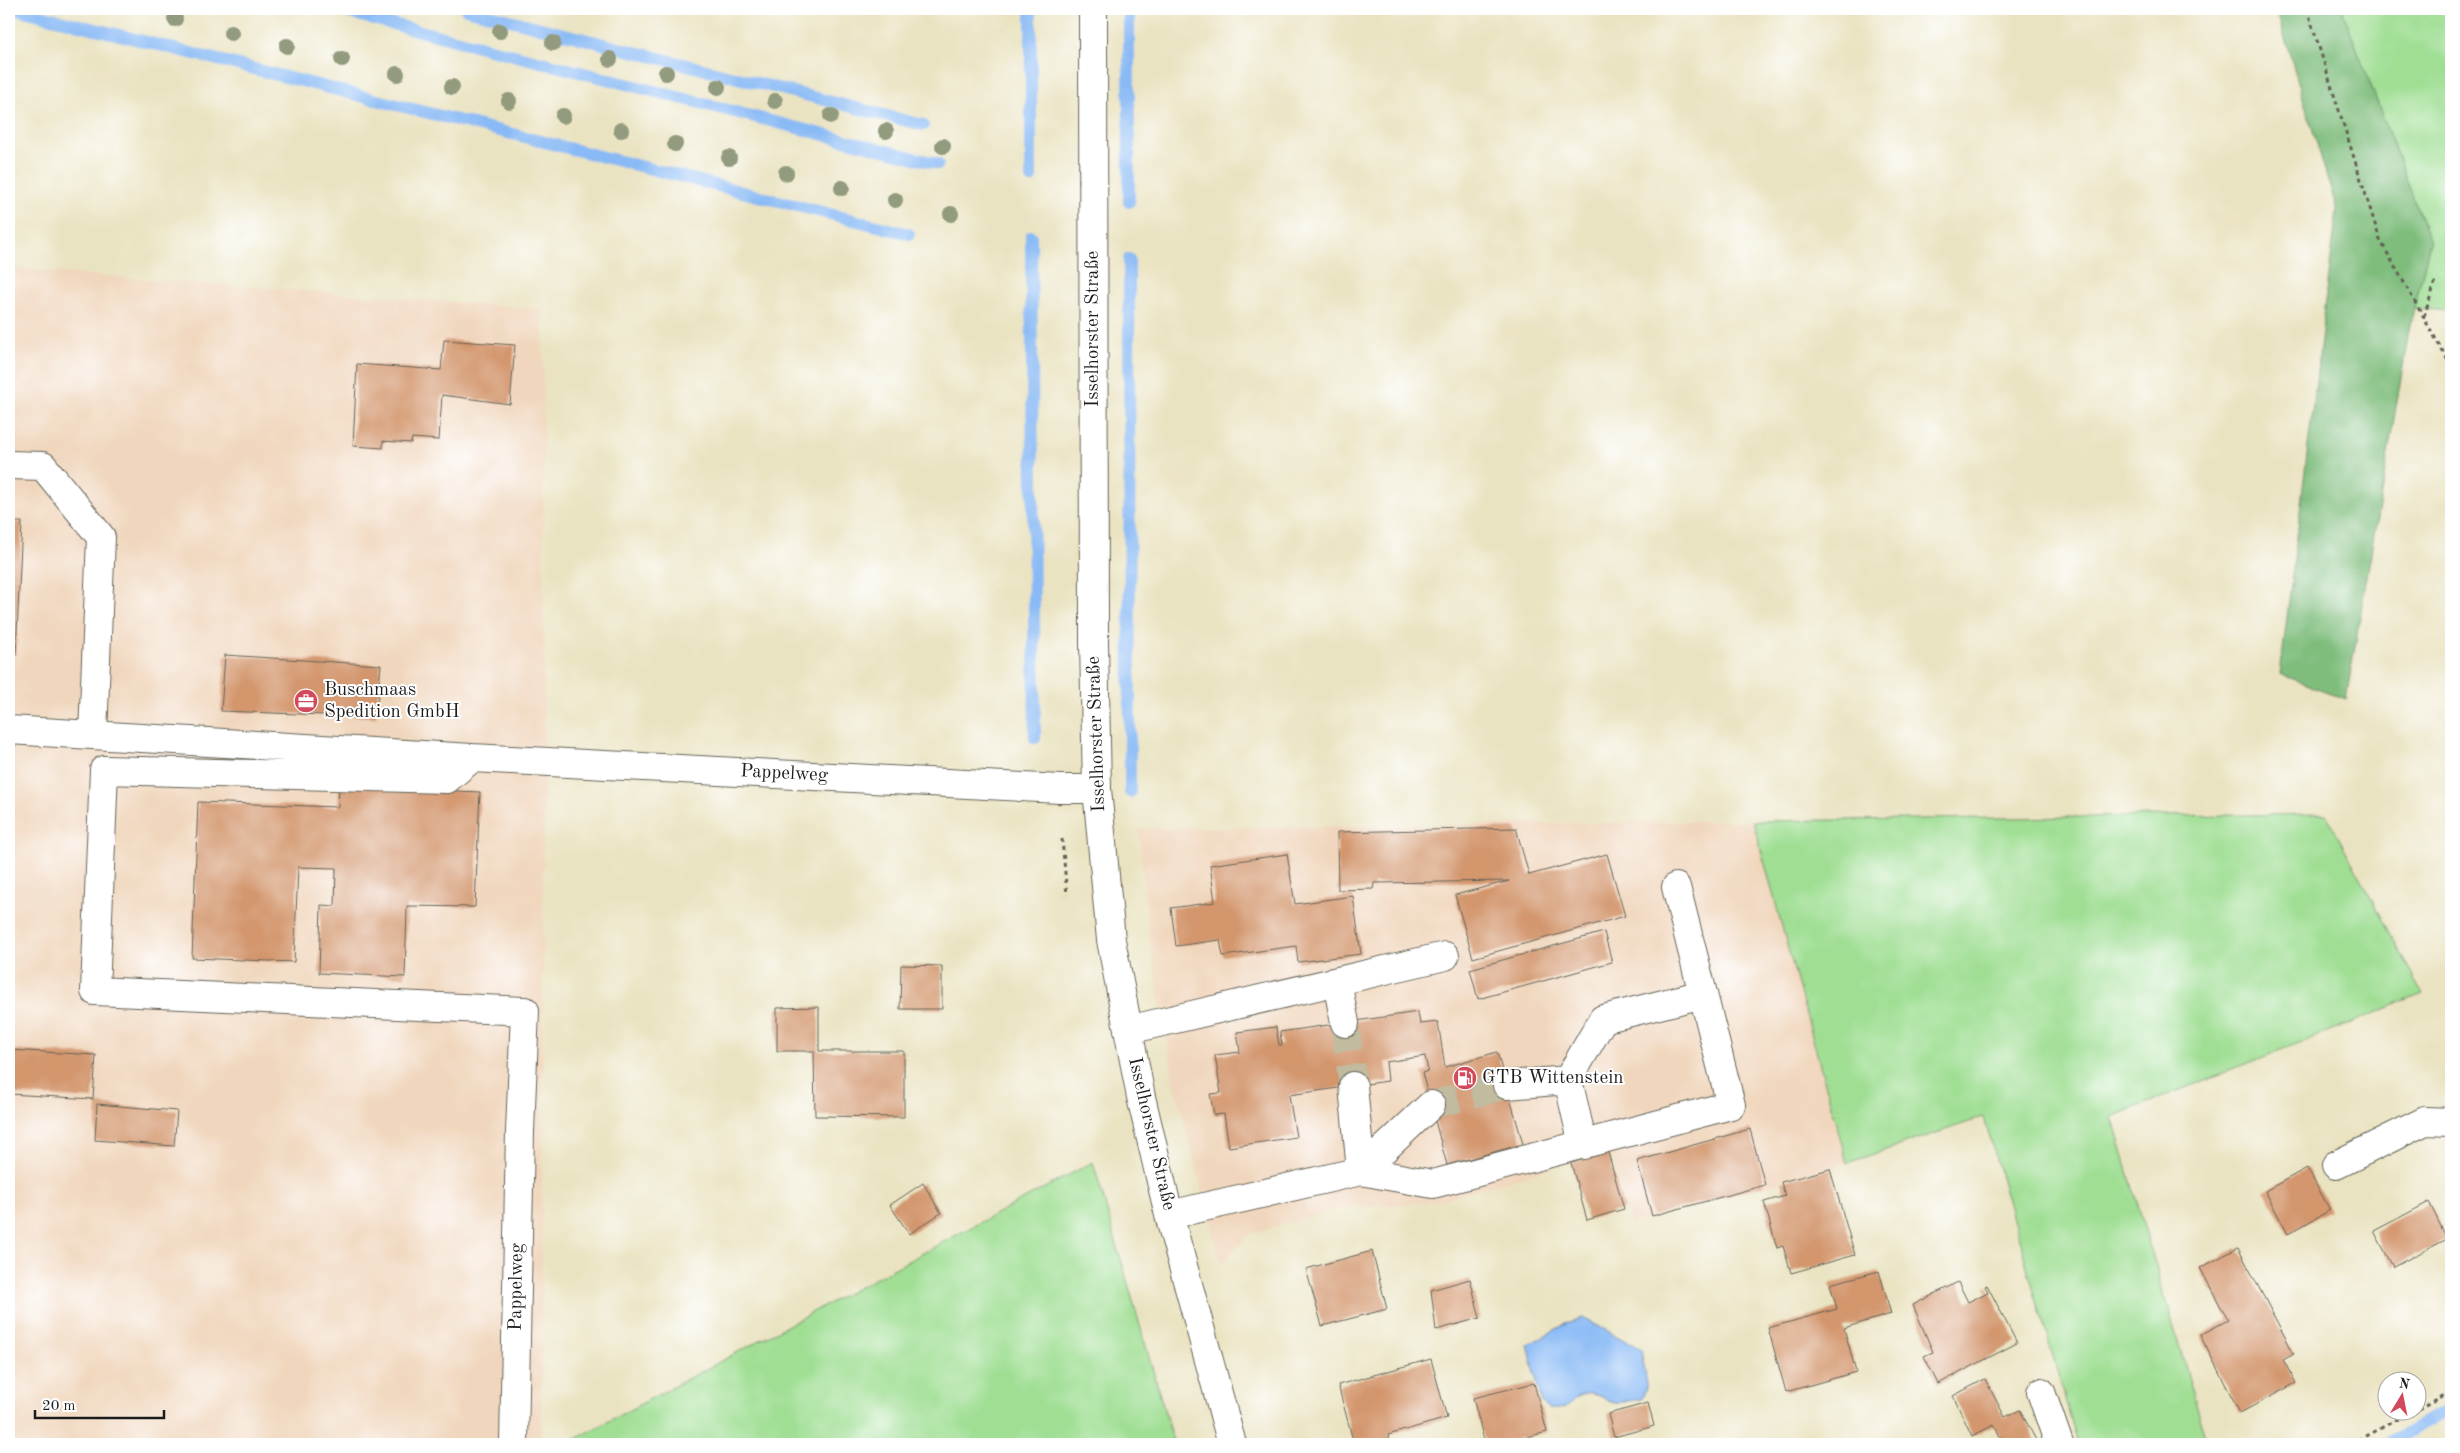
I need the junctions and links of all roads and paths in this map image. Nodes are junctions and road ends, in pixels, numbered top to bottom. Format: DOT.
graph roads {
  1 [pos="1093,9"];
  2 [pos="2308,9"];
  3 [pos="2436,280"];
  4 [pos="2424,317"];
  5 [pos="2451,366"];
  6 [pos="9,465"];
  7 [pos="9,730"];
  8 [pos="93,734"];
  9 [pos="472,758"];
  10 [pos="1097,789"];
  11 [pos="1676,887"];
  12 [pos="1446,956"];
  13 [pos="1337,982"];
  14 [pos="1703,994"];
  15 [pos="1345,1023"];
  16 [pos="1128,1030"];
  17 [pos="1568,1080"];
  18 [pos="1507,1085"];
  19 [pos="1353,1086"];
  20 [pos="1431,1105"];
  21 [pos="2451,1122"];
  22 [pos="1582,1145"];
  23 [pos="2336,1165"];
  24 [pos="1361,1171"];
  25 [pos="1169,1215"];
  26 [pos="2451,1391"];
  27 [pos="2041,1392"];
  28 [pos="2428,1403"];
  29 [pos="2397,1420"];
  30 [pos="514,1444"];
  31 [pos="1232,1444"];
  32 [pos="2059,1444"];
  33 [pos="2352,1444"];
  1 -- 10 [label="street, Isselhorster Straße"];
  2 -- 4 [label="path"];
  3 -- 4 [label="path"];
  4 -- 5 [label="path"];
  6 -- 8 [label="street"];
  7 -- 8 [label="street, Pappelweg"];
  8 -- 9 [label="street, Pappelweg"];
  9 -- 10 [label="street, Pappelweg"];
  9 -- 30 [label="street, Pappelweg"];
  10 -- 16 [label="street, Isselhorster Straße"];
  11 -- 14 [label="street"];
  12 -- 13 [label="street"];
  13 -- 15 [label="street"];
  13 -- 16 [label="street"];
  14 -- 17 [label="street"];
  14 -- 22 [label="street"];
  16 -- 25 [label="street, Isselhorster Straße"];
  17 -- 18 [label="street"];
  17 -- 22 [label="street"];
  19 -- 24 [label="street"];
  20 -- 24 [label="street"];
  21 -- 23 [label="street"];
  22 -- 24 [label="street"];
  24 -- 25 [label="street"];
  25 -- 31 [label="street, Isselhorster Straße"];
  26 -- 28 [label="path"];
  27 -- 32 [label="street"];
  29 -- 33 [label="path"];
}
